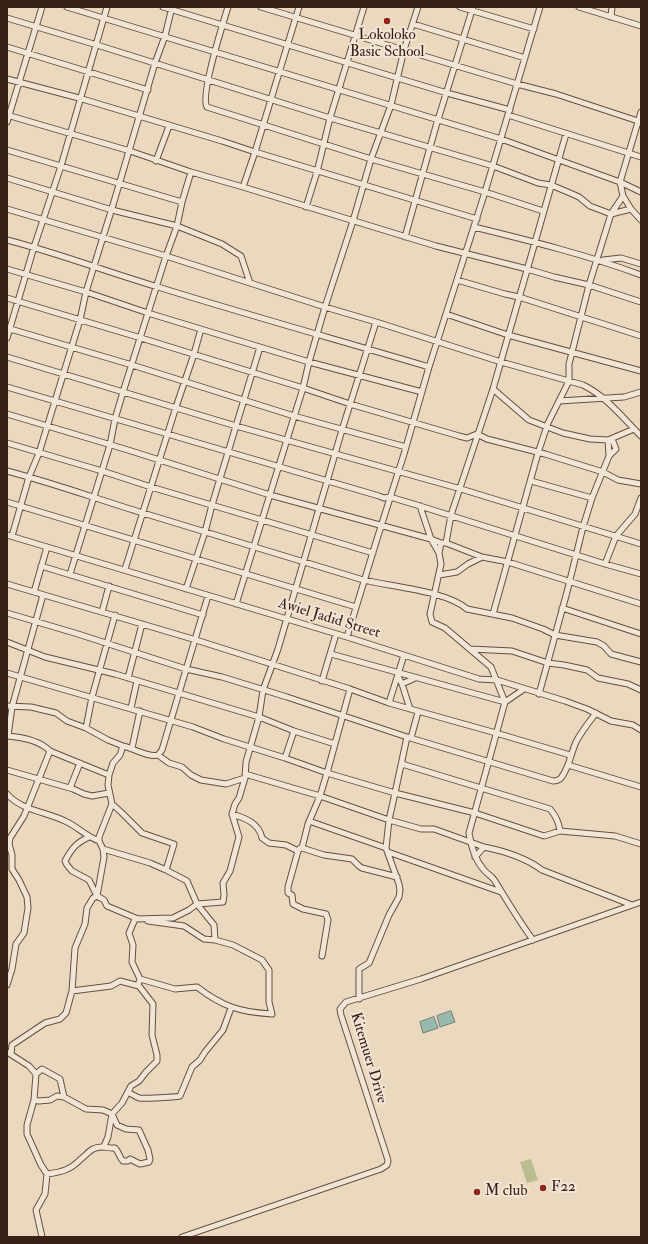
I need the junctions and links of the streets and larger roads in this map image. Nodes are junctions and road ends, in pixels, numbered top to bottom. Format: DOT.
graph roads {
  1 [pos="42,7"];
  2 [pos="67,7"];
  3 [pos="107,7"];
  4 [pos="164,7"];
  5 [pos="228,7"];
  6 [pos="261,7"];
  7 [pos="299,7"];
  8 [pos="418,7"];
  9 [pos="460,7"];
  10 [pos="540,7"];
  11 [pos="580,7"];
  12 [pos="612,7"];
  13 [pos="172,8"];
  14 [pos="362,8"];
  15 [pos="473,9"];
  16 [pos="611,17"];
  17 [pos="7,18"];
  18 [pos="104,18"];
  19 [pos="296,18"];
  20 [pos="413,24"];
  21 [pos="222,25"];
  22 [pos="641,26"];
  23 [pos="36,27"];
  24 [pos="534,30"];
  25 [pos="165,36"];
  26 [pos="356,36"];
  27 [pos="464,39"];
  28 [pos="97,44"];
  29 [pos="287,45"];
  30 [pos="7,47"];
  31 [pos="404,50"];
  32 [pos="215,52"];
  33 [pos="28,53"];
  34 [pos="525,58"];
  35 [pos="155,63"];
  36 [pos="346,63"];
  37 [pos="456,65"];
  38 [pos="89,71"];
  39 [pos="279,72"];
  40 [pos="398,78"];
  41 [pos="7,79"];
  42 [pos="207,79"];
  43 [pos="20,82"];
  44 [pos="517,84"];
  45 [pos="148,90"];
  46 [pos="339,90"];
  47 [pos="447,93"];
  48 [pos="80,98"];
  49 [pos="271,99"];
  50 [pos="391,105"];
  51 [pos="641,112"];
  52 [pos="509,113"];
  53 [pos="8,116"];
  54 [pos="140,116"];
  55 [pos="330,118"];
  56 [pos="439,120"];
  57 [pos="640,121"];
  58 [pos="7,122"];
  59 [pos="262,125"];
  60 [pos="169,126"];
  61 [pos="382,132"];
  62 [pos="70,134"];
  63 [pos="566,134"];
  64 [pos="501,139"];
  65 [pos="324,144"];
  66 [pos="430,147"];
  67 [pos="7,150"];
  68 [pos="130,151"];
  69 [pos="255,152"];
  70 [pos="629,153"];
  71 [pos="641,157"];
  72 [pos="371,158"];
  73 [pos="558,160"];
  74 [pos="156,161"];
  75 [pos="61,166"];
  76 [pos="493,166"];
  77 [pos="191,172"];
  78 [pos="317,172"];
  79 [pos="423,174"];
  80 [pos="7,178"];
  81 [pos="620,182"];
  82 [pos="120,184"];
  83 [pos="551,185"];
  84 [pos="364,186"];
  85 [pos="243,187"];
  86 [pos="52,192"];
  87 [pos="485,192"];
  88 [pos="641,192"];
  89 [pos="623,196"];
  90 [pos="416,201"];
  91 [pos="182,202"];
  92 [pos="306,207"];
  93 [pos="7,209"];
  94 [pos="631,209"];
  95 [pos="112,210"];
  96 [pos="543,211"];
  97 [pos="611,214"];
  98 [pos="43,219"];
  99 [pos="477,219"];
  100 [pos="641,220"];
  101 [pos="353,221"];
  102 [pos="177,226"];
  103 [pos="474,227"];
  104 [pos="103,236"];
  105 [pos="405,237"];
  106 [pos="7,240"];
  107 [pos="536,242"];
  108 [pos="34,247"];
  109 [pos="466,254"];
  110 [pos="166,256"];
  111 [pos="599,260"];
  112 [pos="641,264"];
  113 [pos="94,266"];
  114 [pos="7,269"];
  115 [pos="527,269"];
  116 [pos="25,275"];
  117 [pos="641,275"];
  118 [pos="457,280"];
  119 [pos="250,283"];
  120 [pos="589,285"];
  121 [pos="156,287"];
  122 [pos="86,292"];
  123 [pos="519,297"];
  124 [pos="7,298"];
  125 [pos="19,302"];
  126 [pos="641,302"];
  127 [pos="325,307"];
  128 [pos="148,313"];
  129 [pos="446,314"];
  130 [pos="581,317"];
  131 [pos="80,320"];
  132 [pos="376,322"];
  133 [pos="8,329"];
  134 [pos="201,329"];
  135 [pos="316,335"];
  136 [pos="508,335"];
  137 [pos="641,336"];
  138 [pos="7,338"];
  139 [pos="141,338"];
  140 [pos="438,341"];
  141 [pos="72,347"];
  142 [pos="260,347"];
  143 [pos="368,349"];
  144 [pos="572,353"];
  145 [pos="194,354"];
  146 [pos="7,357"];
  147 [pos="309,362"];
  148 [pos="500,362"];
  149 [pos="132,365"];
  150 [pos="429,367"];
  151 [pos="252,372"];
  152 [pos="641,372"];
  153 [pos="63,374"];
  154 [pos="359,376"];
  155 [pos="184,381"];
  156 [pos="569,381"];
  157 [pos="7,387"];
  158 [pos="303,388"];
  159 [pos="493,389"];
  160 [pos="124,392"];
  161 [pos="422,392"];
  162 [pos="641,392"];
  163 [pos="603,398"];
  164 [pos="244,400"];
  165 [pos="559,401"];
  166 [pos="55,402"];
  167 [pos="350,404"];
  168 [pos="176,407"];
  169 [pos="7,414"];
  170 [pos="294,416"];
  171 [pos="115,419"];
  172 [pos="414,422"];
  173 [pos="236,426"];
  174 [pos="47,427"];
  175 [pos="547,427"];
  176 [pos="634,429"];
  177 [pos="342,430"];
  178 [pos="168,434"];
  179 [pos="477,434"];
  180 [pos="641,436"];
  181 [pos="610,439"];
  182 [pos="286,440"];
  183 [pos="7,443"];
  184 [pos="110,445"];
  185 [pos="406,447"];
  186 [pos="229,452"];
  187 [pos="38,453"];
  188 [pos="335,453"];
  189 [pos="538,453"];
  190 [pos="159,460"];
  191 [pos="279,467"];
  192 [pos="102,470"];
  193 [pos="7,471"];
  194 [pos="398,471"];
  195 [pos="603,472"];
  196 [pos="29,477"];
  197 [pos="220,479"];
  198 [pos="531,480"];
  199 [pos="327,481"];
  200 [pos="641,484"];
  201 [pos="151,487"];
  202 [pos="461,489"];
  203 [pos="270,495"];
  204 [pos="93,497"];
  205 [pos="390,497"];
  206 [pos="592,498"];
  207 [pos="641,498"];
  208 [pos="7,502"];
  209 [pos="212,505"];
  210 [pos="20,506"];
  211 [pos="420,506"];
  212 [pos="523,508"];
  213 [pos="319,509"];
  214 [pos="142,513"];
  215 [pos="451,515"];
  216 [pos="262,520"];
  217 [pos="85,525"];
  218 [pos="381,525"];
  219 [pos="583,527"];
  220 [pos="205,532"];
  221 [pos="9,535"];
  222 [pos="312,535"];
  223 [pos="514,535"];
  224 [pos="616,536"];
  225 [pos="431,539"];
  226 [pos="134,540"];
  227 [pos="444,543"];
  228 [pos="641,544"];
  229 [pos="47,547"];
  230 [pos="254,547"];
  231 [pos="373,553"];
  232 [pos="439,553"];
  233 [pos="77,555"];
  234 [pos="575,555"];
  235 [pos="482,557"];
  236 [pos="197,559"];
  237 [pos="304,562"];
  238 [pos="508,562"];
  239 [pos="605,564"];
  240 [pos="41,566"];
  241 [pos="125,569"];
  242 [pos="70,574"];
  243 [pos="246,574"];
  244 [pos="641,574"];
  245 [pos="439,575"];
  246 [pos="364,580"];
  247 [pos="569,581"];
  248 [pos="7,584"];
  249 [pos="109,586"];
  250 [pos="186,589"];
  251 [pos="296,589"];
  252 [pos="34,592"];
  253 [pos="434,594"];
  254 [pos="43,595"];
  255 [pos="208,596"];
  256 [pos="236,604"];
  257 [pos="641,604"];
  258 [pos="356,607"];
  259 [pos="562,608"];
  260 [pos="102,612"];
  261 [pos="7,613"];
  262 [pos="493,614"];
  263 [pos="204,615"];
  264 [pos="115,616"];
  265 [pos="287,619"];
  266 [pos="35,621"];
  267 [pos="142,624"];
  268 [pos="336,634"];
  269 [pos="641,634"];
  270 [pos="555,636"];
  271 [pos="347,637"];
  272 [pos="196,640"];
  273 [pos="7,642"];
  274 [pos="107,644"];
  275 [pos="470,649"];
  276 [pos="27,650"];
  277 [pos="134,652"];
  278 [pos="331,654"];
  279 [pos="404,655"];
  280 [pos="641,662"];
  281 [pos="548,663"];
  282 [pos="274,665"];
  283 [pos="186,669"];
  284 [pos="100,671"];
  285 [pos="7,673"];
  286 [pos="398,674"];
  287 [pos="20,676"];
  288 [pos="128,678"];
  289 [pos="415,678"];
  290 [pos="497,680"];
  291 [pos="137,681"];
  292 [pos="322,681"];
  293 [pos="402,684"];
  294 [pos="350,689"];
  295 [pos="524,689"];
  296 [pos="263,690"];
  297 [pos="641,690"];
  298 [pos="179,692"];
  299 [pos="539,694"];
  300 [pos="92,697"];
  301 [pos="504,702"];
  302 [pos="389,703"];
  303 [pos="9,706"];
  304 [pos="130,708"];
  305 [pos="410,709"];
  306 [pos="140,711"];
  307 [pos="418,712"];
  308 [pos="596,713"];
  309 [pos="343,716"];
  310 [pos="259,717"];
  311 [pos="171,721"];
  312 [pos="86,728"];
  313 [pos="641,730"];
  314 [pos="294,731"];
  315 [pos="496,733"];
  316 [pos="7,736"];
  317 [pos="409,738"];
  318 [pos="335,744"];
  319 [pos="123,746"];
  320 [pos="250,747"];
  321 [pos="132,748"];
  322 [pos="50,751"];
  323 [pos="158,755"];
  324 [pos="570,755"];
  325 [pos="285,758"];
  326 [pos="488,761"];
  327 [pos="80,763"];
  328 [pos="402,764"];
  329 [pos="568,765"];
  330 [pos="7,770"];
  331 [pos="327,773"];
  332 [pos="110,774"];
  333 [pos="245,776"];
  334 [pos="39,778"];
  335 [pos="641,787"];
  336 [pos="70,788"];
  337 [pos="481,788"];
  338 [pos="109,792"];
  339 [pos="395,793"];
  340 [pos="7,794"];
  341 [pos="320,796"];
  342 [pos="112,804"];
  343 [pos="27,807"];
  344 [pos="475,813"];
  345 [pos="232,814"];
  346 [pos="389,820"];
  347 [pos="309,821"];
  348 [pos="560,831"];
  349 [pos="10,833"];
  350 [pos="89,837"];
  351 [pos="99,842"];
  352 [pos="470,842"];
  353 [pos="641,844"];
  354 [pos="484,847"];
  355 [pos="103,849"];
  356 [pos="300,850"];
  357 [pos="387,850"];
  358 [pos="476,857"];
  359 [pos="166,870"];
  360 [pos="397,877"];
  361 [pos="501,892"];
  362 [pos="98,896"];
  363 [pos="641,902"];
  364 [pos="197,904"];
  365 [pos="632,905"];
  366 [pos="135,919"];
  367 [pos="215,940"];
  368 [pos="532,940"];
  369 [pos="322,956"];
  370 [pos="140,979"];
  371 [pos="7,985"];
  372 [pos="139,986"];
  373 [pos="72,991"];
  374 [pos="359,999"];
  375 [pos="230,1008"];
  376 [pos="9,1053"];
  377 [pos="36,1074"];
  378 [pos="128,1092"];
  379 [pos="64,1097"];
  380 [pos="34,1100"];
  381 [pos="112,1114"];
  382 [pos="104,1146"];
  383 [pos="47,1174"];
  384 [pos="42,1237"];
  385 [pos="182,1237"];
  1 -- 23 [label="street"];
  2 -- 18 [label="street"];
  3 -- 18 [label="street"];
  4 -- 13 [label="street"];
  5 -- 21 [label="street"];
  6 -- 19 [label="street"];
  7 -- 19 [label="street"];
  8 -- 20 [label="street"];
  9 -- 15 [label="street"];
  10 -- 24 [label="street"];
  11 -- 16 [label="street"];
  12 -- 16 [label="street"];
  13 -- 21 [label="street"];
  13 -- 25 [label="street"];
  14 -- 26 [label="street"];
  15 -- 24 [label="street"];
  15 -- 27 [label="street"];
  16 -- 22 [label="street"];
  17 -- 23 [label="street"];
  18 -- 25 [label="street"];
  18 -- 28 [label="street"];
  19 -- 26 [label="street"];
  19 -- 29 [label="street"];
  20 -- 27 [label="street"];
  20 -- 31 [label="street"];
  21 -- 29 [label="street"];
  21 -- 32 [label="street"];
  23 -- 28 [label="street"];
  23 -- 33 [label="street"];
  24 -- 34 [label="street"];
  25 -- 32 [label="street"];
  25 -- 35 [label="street"];
  26 -- 31 [label="street"];
  26 -- 36 [label="street"];
  27 -- 34 [label="street"];
  27 -- 37 [label="street"];
  28 -- 35 [label="street"];
  28 -- 38 [label="street"];
  29 -- 36 [label="street"];
  29 -- 39 [label="street"];
  30 -- 33 [label="street"];
  31 -- 37 [label="street"];
  31 -- 40 [label="street"];
  32 -- 39 [label="street"];
  32 -- 42 [label="street"];
  33 -- 38 [label="street"];
  33 -- 43 [label="street"];
  34 -- 44 [label="street"];
  35 -- 42 [label="street"];
  35 -- 45 [label="street"];
  36 -- 40 [label="street"];
  36 -- 46 [label="street"];
  37 -- 44 [label="street"];
  37 -- 47 [label="street"];
  38 -- 45 [label="street"];
  38 -- 48 [label="street"];
  39 -- 46 [label="street"];
  39 -- 49 [label="street"];
  40 -- 47 [label="street"];
  40 -- 50 [label="street"];
  41 -- 43 [label="street"];
  42 -- 49 [label="street"];
  42 -- 59 [label="street"];
  43 -- 48 [label="street"];
  43 -- 53 [label="street"];
  44 -- 52 [label="street"];
  44 -- 57 [label="street"];
  45 -- 54 [label="street"];
  46 -- 50 [label="street"];
  46 -- 55 [label="street"];
  47 -- 52 [label="street"];
  47 -- 56 [label="street"];
  48 -- 54 [label="street"];
  48 -- 62 [label="street"];
  49 -- 55 [label="street"];
  49 -- 59 [label="street"];
  50 -- 56 [label="street"];
  50 -- 61 [label="street"];
  51 -- 57 [label="street"];
  52 -- 63 [label="street"];
  52 -- 64 [label="street"];
  53 -- 58 [label="street"];
  53 -- 62 [label="street"];
  54 -- 60 [label="street"];
  54 -- 68 [label="street"];
  55 -- 61 [label="street"];
  55 -- 65 [label="street"];
  56 -- 64 [label="street"];
  56 -- 66 [label="street"];
  57 -- 70 [label="street"];
  59 -- 65 [label="street"];
  59 -- 69 [label="street"];
  60 -- 69 [label="street"];
  60 -- 74 [label="street"];
  61 -- 66 [label="street"];
  61 -- 72 [label="street"];
  62 -- 68 [label="street"];
  62 -- 75 [label="street"];
  63 -- 70 [label="street"];
  63 -- 73 [label="street"];
  64 -- 73 [label="street"];
  64 -- 76 [label="street"];
  65 -- 72 [label="street"];
  65 -- 78 [label="street"];
  66 -- 76 [label="street"];
  66 -- 79 [label="street"];
  67 -- 75 [label="street"];
  68 -- 74 [label="street"];
  68 -- 82 [label="street"];
  69 -- 78 [label="street"];
  69 -- 85 [label="street"];
  70 -- 71 [label="street"];
  70 -- 81 [label="street"];
  72 -- 79 [label="street"];
  72 -- 84 [label="street"];
  73 -- 81 [label="street"];
  73 -- 83 [label="street"];
  74 -- 77 [label="street"];
  75 -- 82 [label="street"];
  75 -- 86 [label="street"];
  76 -- 83 [label="street"];
  76 -- 87 [label="street"];
  77 -- 85 [label="street"];
  77 -- 91 [label="street"];
  78 -- 84 [label="street"];
  78 -- 92 [label="street"];
  79 -- 87 [label="street"];
  79 -- 90 [label="street"];
  80 -- 86 [label="street"];
  81 -- 88 [label="street"];
  81 -- 89 [label="street"];
  82 -- 91 [label="street"];
  82 -- 95 [label="street"];
  83 -- 96 [label="street"];
  83 -- 97 [label="street"];
  84 -- 90 [label="street"];
  84 -- 101 [label="street"];
  85 -- 92 [label="street"];
  86 -- 95 [label="street"];
  86 -- 98 [label="street"];
  87 -- 96 [label="street"];
  87 -- 99 [label="street"];
  89 -- 94 [label="street"];
  89 -- 97 [label="street"];
  90 -- 99 [label="street"];
  90 -- 105 [label="street"];
  91 -- 102 [label="street"];
  92 -- 101 [label="street"];
  93 -- 98 [label="street"];
  94 -- 97 [label="street"];
  94 -- 100 [label="street"];
  95 -- 102 [label="street"];
  95 -- 104 [label="street"];
  96 -- 107 [label="street"];
  97 -- 111 [label="street"];
  98 -- 104 [label="street"];
  98 -- 108 [label="street"];
  99 -- 103 [label="street"];
  101 -- 105 [label="street"];
  101 -- 127 [label="street"];
  102 -- 110 [label="street"];
  102 -- 119 [label="street"];
  103 -- 107 [label="street"];
  103 -- 109 [label="street"];
  104 -- 110 [label="street"];
  104 -- 113 [label="street"];
  105 -- 109 [label="street"];
  106 -- 108 [label="street"];
  107 -- 111 [label="street"];
  107 -- 115 [label="street"];
  108 -- 113 [label="street"];
  108 -- 116 [label="street"];
  109 -- 115 [label="street"];
  109 -- 118 [label="street"];
  110 -- 119 [label="street"];
  110 -- 121 [label="street"];
  111 -- 112 [label="street"];
  111 -- 117 [label="street"];
  111 -- 120 [label="street"];
  113 -- 121 [label="street"];
  113 -- 122 [label="street"];
  114 -- 116 [label="street"];
  115 -- 120 [label="street"];
  115 -- 123 [label="street"];
  116 -- 122 [label="street"];
  116 -- 125 [label="street"];
  118 -- 123 [label="street"];
  118 -- 129 [label="street"];
  119 -- 127 [label="street"];
  120 -- 126 [label="street"];
  120 -- 130 [label="street"];
  121 -- 128 [label="street"];
  121 -- 135 [label="street"];
  122 -- 128 [label="street"];
  122 -- 131 [label="street"];
  123 -- 130 [label="street"];
  123 -- 136 [label="street"];
  124 -- 125 [label="street"];
  125 -- 131 [label="street"];
  125 -- 133 [label="street"];
  127 -- 132 [label="street"];
  127 -- 135 [label="street"];
  128 -- 134 [label="street"];
  128 -- 139 [label="street"];
  129 -- 136 [label="street"];
  129 -- 140 [label="street"];
  130 -- 137 [label="street"];
  130 -- 144 [label="street"];
  131 -- 139 [label="street"];
  131 -- 141 [label="street"];
  132 -- 140 [label="street"];
  132 -- 143 [label="street"];
  133 -- 138 [label="street"];
  133 -- 141 [label="street"];
  134 -- 142 [label="street"];
  134 -- 145 [label="street"];
  135 -- 143 [label="street"];
  135 -- 147 [label="street"];
  136 -- 144 [label="street"];
  136 -- 148 [label="street"];
  139 -- 145 [label="street"];
  139 -- 149 [label="street"];
  140 -- 148 [label="street"];
  140 -- 150 [label="street"];
  141 -- 149 [label="street"];
  141 -- 153 [label="street"];
  142 -- 147 [label="street"];
  142 -- 151 [label="street"];
  143 -- 150 [label="street"];
  143 -- 154 [label="street"];
  144 -- 152 [label="street"];
  144 -- 156 [label="street"];
  145 -- 151 [label="street"];
  145 -- 155 [label="street"];
  146 -- 153 [label="street"];
  147 -- 154 [label="street"];
  147 -- 158 [label="street"];
  148 -- 156 [label="street"];
  148 -- 159 [label="street"];
  149 -- 155 [label="street"];
  149 -- 160 [label="street"];
  150 -- 161 [label="street"];
  151 -- 158 [label="street"];
  151 -- 164 [label="street"];
  153 -- 160 [label="street"];
  153 -- 166 [label="street"];
  154 -- 161 [label="street"];
  154 -- 167 [label="street"];
  155 -- 164 [label="street"];
  155 -- 168 [label="street"];
  156 -- 163 [label="street"];
  156 -- 165 [label="street"];
  157 -- 166 [label="street"];
  158 -- 167 [label="street"];
  158 -- 170 [label="street"];
  159 -- 175 [label="street"];
  159 -- 179 [label="street"];
  160 -- 168 [label="street"];
  160 -- 171 [label="street"];
  161 -- 172 [label="street"];
  162 -- 163 [label="street"];
  163 -- 165 [label="street"];
  163 -- 176 [label="street"];
  164 -- 170 [label="street"];
  164 -- 173 [label="street"];
  165 -- 175 [label="street"];
  166 -- 171 [label="street"];
  166 -- 174 [label="street"];
  167 -- 172 [label="street"];
  167 -- 177 [label="street"];
  168 -- 173 [label="street"];
  168 -- 178 [label="street"];
  169 -- 174 [label="street"];
  170 -- 177 [label="street"];
  170 -- 182 [label="street"];
  171 -- 178 [label="street"];
  171 -- 184 [label="street"];
  172 -- 179 [label="street"];
  172 -- 185 [label="street"];
  173 -- 182 [label="street"];
  173 -- 186 [label="street"];
  174 -- 184 [label="street"];
  174 -- 187 [label="street"];
  175 -- 181 [label="street"];
  175 -- 189 [label="street"];
  176 -- 180 [label="street"];
  176 -- 181 [label="street"];
  177 -- 185 [label="street"];
  177 -- 188 [label="street"];
  178 -- 186 [label="street"];
  178 -- 190 [label="street"];
  179 -- 189 [label="street"];
  179 -- 202 [label="street"];
  181 -- 195 [label="street"];
  182 -- 188 [label="street"];
  182 -- 191 [label="street"];
  183 -- 187 [label="street"];
  184 -- 190 [label="street"];
  184 -- 192 [label="street"];
  185 -- 194 [label="street"];
  186 -- 191 [label="street"];
  186 -- 197 [label="street"];
  187 -- 192 [label="street"];
  187 -- 196 [label="street"];
  188 -- 194 [label="street"];
  188 -- 199 [label="street"];
  189 -- 195 [label="street"];
  189 -- 198 [label="street"];
  190 -- 197 [label="street"];
  190 -- 201 [label="street"];
  191 -- 199 [label="street"];
  191 -- 203 [label="street"];
  192 -- 201 [label="street"];
  192 -- 204 [label="street"];
  193 -- 196 [label="street"];
  194 -- 202 [label="street"];
  194 -- 205 [label="street"];
  195 -- 200 [label="street"];
  195 -- 206 [label="street"];
  196 -- 204 [label="street"];
  196 -- 210 [label="street"];
  197 -- 203 [label="street"];
  197 -- 209 [label="street"];
  198 -- 206 [label="street"];
  198 -- 212 [label="street"];
  199 -- 205 [label="street"];
  199 -- 213 [label="street"];
  201 -- 209 [label="street"];
  201 -- 214 [label="street"];
  202 -- 212 [label="street"];
  202 -- 215 [label="street"];
  203 -- 213 [label="street"];
  203 -- 216 [label="street"];
  204 -- 214 [label="street"];
  204 -- 217 [label="street"];
  205 -- 211 [label="street"];
  205 -- 218 [label="street"];
  206 -- 219 [label="street"];
  207 -- 224 [label="street"];
  208 -- 210 [label="street"];
  209 -- 216 [label="street"];
  209 -- 220 [label="street"];
  210 -- 217 [label="street"];
  210 -- 221 [label="street"];
  211 -- 215 [label="street"];
  211 -- 225 [label="street"];
  212 -- 219 [label="street"];
  212 -- 223 [label="street"];
  213 -- 218 [label="street"];
  213 -- 222 [label="street"];
  214 -- 220 [label="street"];
  214 -- 226 [label="street"];
  215 -- 223 [label="street"];
  215 -- 227 [label="street"];
  216 -- 222 [label="street"];
  216 -- 230 [label="street"];
  217 -- 226 [label="street"];
  217 -- 233 [label="street"];
  218 -- 225 [label="street"];
  218 -- 231 [label="street"];
  219 -- 224 [label="street"];
  219 -- 234 [label="street"];
  220 -- 230 [label="street"];
  220 -- 236 [label="street"];
  221 -- 229 [label="street, Awiel Jadid Street"];
  222 -- 231 [label="street"];
  222 -- 237 [label="street"];
  223 -- 234 [label="street"];
  223 -- 238 [label="street"];
  224 -- 228 [label="street"];
  224 -- 239 [label="street"];
  225 -- 227 [label="street"];
  225 -- 232 [label="street"];
  226 -- 236 [label="street"];
  226 -- 241 [label="street"];
  227 -- 232 [label="street"];
  227 -- 235 [label="street"];
  229 -- 233 [label="street, Awiel Jadid Street"];
  229 -- 240 [label="street"];
  230 -- 237 [label="street"];
  230 -- 243 [label="street"];
  231 -- 246 [label="street"];
  232 -- 245 [label="street"];
  233 -- 241 [label="street, Awiel Jadid Street"];
  233 -- 242 [label="street"];
  234 -- 239 [label="street"];
  234 -- 247 [label="street"];
  235 -- 238 [label="street"];
  235 -- 245 [label="street"];
  236 -- 243 [label="street"];
  236 -- 250 [label="street"];
  237 -- 246 [label="street"];
  237 -- 251 [label="street"];
  238 -- 247 [label="street"];
  238 -- 262 [label="street"];
  239 -- 244 [label="street"];
  240 -- 242 [label="street"];
  240 -- 252 [label="street"];
  241 -- 250 [label="street, Awiel Jadid Street"];
  242 -- 249 [label="street"];
  243 -- 251 [label="street"];
  243 -- 256 [label="street"];
  245 -- 253 [label="street"];
  246 -- 253 [label="street"];
  246 -- 258 [label="street"];
  247 -- 257 [label="street"];
  247 -- 259 [label="street"];
  248 -- 252 [label="street"];
  249 -- 260 [label="street"];
  249 -- 263 [label="street"];
  250 -- 255 [label="street, Awiel Jadid Street"];
  251 -- 258 [label="street"];
  251 -- 265 [label="street"];
  252 -- 254 [label="street"];
  253 -- 262 [label="street"];
  253 -- 275 [label="street"];
  254 -- 260 [label="street"];
  254 -- 266 [label="street"];
  255 -- 256 [label="street, Awiel Jadid Street"];
  255 -- 263 [label="street"];
  256 -- 265 [label="street, Awiel Jadid Street"];
  258 -- 271 [label="street"];
  259 -- 269 [label="street"];
  259 -- 270 [label="street"];
  260 -- 264 [label="street"];
  261 -- 266 [label="street"];
  262 -- 270 [label="street"];
  263 -- 272 [label="street"];
  264 -- 267 [label="street"];
  264 -- 274 [label="street"];
  265 -- 268 [label="street, Awiel Jadid Street"];
  265 -- 282 [label="street"];
  266 -- 274 [label="street"];
  266 -- 276 [label="street"];
  267 -- 272 [label="street"];
  267 -- 277 [label="street"];
  268 -- 271 [label="street, Awiel Jadid Street"];
  268 -- 278 [label="street"];
  270 -- 280 [label="street"];
  270 -- 281 [label="street"];
  271 -- 279 [label="street, Awiel Jadid Street"];
  272 -- 282 [label="street"];
  272 -- 283 [label="street"];
  273 -- 276 [label="street"];
  274 -- 277 [label="street"];
  274 -- 284 [label="street"];
  275 -- 281 [label="street"];
  275 -- 290 [label="street"];
  276 -- 284 [label="street"];
  276 -- 287 [label="street"];
  277 -- 283 [label="street"];
  277 -- 288 [label="street"];
  278 -- 286 [label="street"];
  278 -- 292 [label="street"];
  279 -- 286 [label="street"];
  279 -- 290 [label="street, Awiel Jadid Street"];
  281 -- 297 [label="street"];
  281 -- 299 [label="street"];
  282 -- 292 [label="street"];
  282 -- 296 [label="street"];
  283 -- 296 [label="street"];
  283 -- 298 [label="street"];
  284 -- 288 [label="street"];
  284 -- 300 [label="street"];
  285 -- 287 [label="street"];
  286 -- 289 [label="street"];
  286 -- 293 [label="street"];
  286 -- 302 [label="street"];
  287 -- 300 [label="street"];
  287 -- 303 [label="street"];
  288 -- 291 [label="street"];
  289 -- 293 [label="street"];
  289 -- 301 [label="street"];
  290 -- 295 [label="street, Awiel Jadid Street"];
  290 -- 301 [label="street"];
  291 -- 298 [label="street"];
  291 -- 304 [label="street"];
  292 -- 294 [label="street"];
  293 -- 305 [label="street"];
  294 -- 302 [label="street"];
  294 -- 309 [label="street"];
  295 -- 299 [label="street, Awiel Jadid Street"];
  295 -- 301 [label="street"];
  296 -- 309 [label="street"];
  296 -- 310 [label="street"];
  298 -- 310 [label="street"];
  298 -- 311 [label="street"];
  299 -- 308 [label="street, Awiel Jadid Street"];
  300 -- 304 [label="street"];
  300 -- 312 [label="street"];
  301 -- 315 [label="street"];
  302 -- 305 [label="street"];
  303 -- 312 [label="street"];
  303 -- 316 [label="street"];
  304 -- 306 [label="street"];
  305 -- 307 [label="street"];
  306 -- 311 [label="street"];
  306 -- 321 [label="street"];
  307 -- 315 [label="street"];
  307 -- 317 [label="street"];
  308 -- 313 [label="street, Awiel Jadid Street"];
  308 -- 324 [label="street"];
  309 -- 317 [label="street"];
  309 -- 318 [label="street"];
  310 -- 314 [label="street"];
  310 -- 320 [label="street"];
  311 -- 320 [label="street"];
  311 -- 323 [label="street"];
  312 -- 319 [label="street"];
  314 -- 318 [label="street"];
  314 -- 325 [label="street"];
  315 -- 324 [label="street"];
  315 -- 326 [label="street"];
  316 -- 322 [label="street"];
  317 -- 326 [label="street"];
  317 -- 328 [label="street"];
  318 -- 331 [label="street"];
  319 -- 321 [label="street"];
  319 -- 332 [label="street"];
  320 -- 325 [label="street"];
  320 -- 333 [label="street"];
  321 -- 323 [label="street"];
  322 -- 327 [label="street"];
  322 -- 334 [label="street"];
  323 -- 333 [label="street"];
  324 -- 329 [label="street"];
  325 -- 331 [label="street"];
  326 -- 329 [label="street"];
  326 -- 337 [label="street"];
  327 -- 332 [label="street"];
  327 -- 336 [label="street"];
  328 -- 337 [label="street"];
  328 -- 339 [label="street"];
  329 -- 335 [label="street"];
  330 -- 334 [label="street"];
  331 -- 339 [label="street"];
  331 -- 341 [label="street"];
  332 -- 338 [label="street"];
  333 -- 341 [label="street"];
  333 -- 345 [label="street"];
  334 -- 336 [label="street"];
  334 -- 343 [label="street"];
  336 -- 338 [label="street"];
  337 -- 344 [label="street"];
  337 -- 348 [label="street"];
  338 -- 342 [label="street"];
  339 -- 344 [label="street"];
  339 -- 346 [label="street"];
  340 -- 343 [label="street"];
  341 -- 346 [label="street"];
  341 -- 347 [label="street"];
  342 -- 351 [label="street"];
  342 -- 359 [label="street"];
  343 -- 349 [label="street"];
  343 -- 350 [label="street"];
  344 -- 348 [label="street"];
  344 -- 352 [label="street"];
  345 -- 356 [label="street"];
  345 -- 364 [label="street"];
  346 -- 352 [label="street"];
  346 -- 357 [label="street"];
  347 -- 356 [label="street"];
  347 -- 357 [label="street"];
  348 -- 353 [label="street"];
  349 -- 371 [label="street"];
  350 -- 351 [label="street"];
  350 -- 362 [label="street"];
  351 -- 355 [label="street"];
  352 -- 354 [label="street"];
  352 -- 358 [label="street"];
  354 -- 358 [label="street"];
  354 -- 365 [label="street"];
  355 -- 359 [label="street"];
  355 -- 362 [label="street"];
  356 -- 360 [label="street"];
  356 -- 369 [label="street"];
  357 -- 360 [label="street"];
  357 -- 361 [label="street"];
  358 -- 361 [label="street"];
  359 -- 364 [label="street"];
  360 -- 374 [label="street"];
  361 -- 368 [label="street"];
  362 -- 366 [label="street"];
  362 -- 373 [label="street"];
  363 -- 365 [label="street, Kitemuer Drive"];
  364 -- 366 [label="street"];
  364 -- 367 [label="street"];
  365 -- 368 [label="street, Kitemuer Drive"];
  366 -- 367 [label="street"];
  366 -- 370 [label="street"];
  367 -- 375 [label="street"];
  368 -- 374 [label="street, Kitemuer Drive"];
  370 -- 372 [label="street"];
  370 -- 375 [label="street"];
  372 -- 373 [label="street"];
  372 -- 378 [label="street"];
  373 -- 376 [label="street"];
  374 -- 385 [label="street, Kitemuer Drive"];
  375 -- 378 [label="street"];
  376 -- 377 [label="street"];
  377 -- 379 [label="street"];
  377 -- 380 [label="street"];
  378 -- 381 [label="street"];
  379 -- 380 [label="street"];
  379 -- 381 [label="street"];
  380 -- 383 [label="street"];
  381 -- 382 [label="street"];
  381 -- 382 [label="street"];
  382 -- 383 [label="street"];
  383 -- 384 [label="street"];
}
